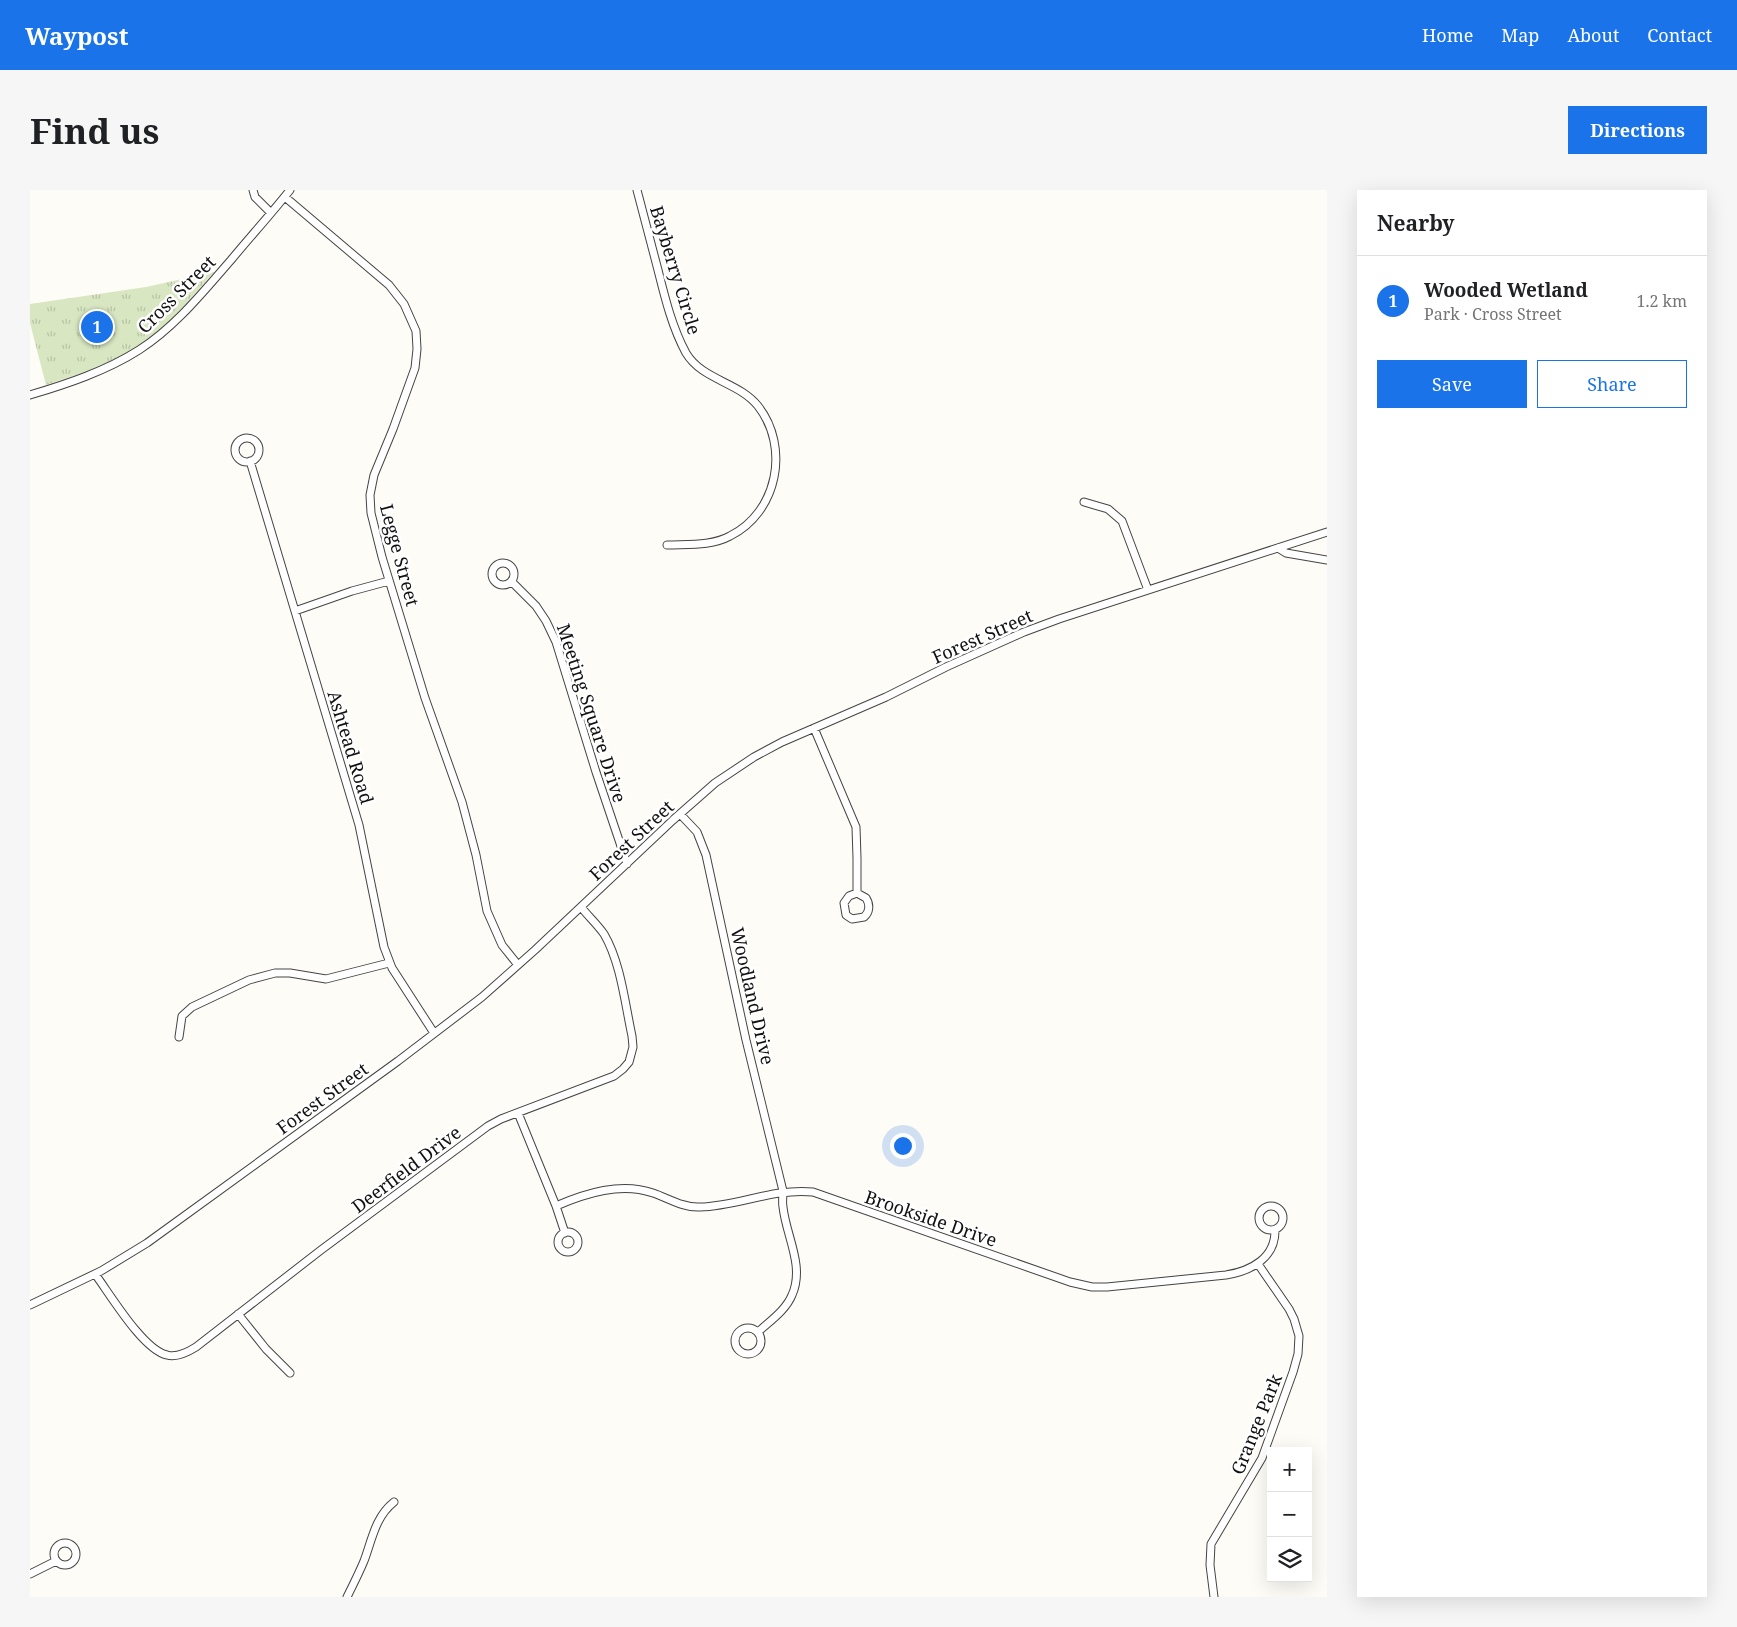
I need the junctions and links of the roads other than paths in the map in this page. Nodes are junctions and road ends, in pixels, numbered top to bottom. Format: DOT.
graph roads {
  1 [pos="253,190"];
  2 [pos="290,190"];
  3 [pos="636,190"];
  4 [pos="284,197"];
  5 [pos="271,213"];
  6 [pos="30,394"];
  7 [pos="250,461"];
  8 [pos="1084,502"];
  9 [pos="1327,532"];
  10 [pos="667,545"];
  11 [pos="1278,548"];
  12 [pos="1327,560"];
  13 [pos="389,581"];
  14 [pos="512,582"];
  15 [pos="1148,590"];
  16 [pos="295,611"];
  17 [pos="814,728"];
  18 [pos="680,814"];
  19 [pos="627,864"];
  20 [pos="857,893"];
  21 [pos="581,908"];
  22 [pos="390,963"];
  23 [pos="518,965"];
  24 [pos="434,1034"];
  25 [pos="178,1037"];
  26 [pos="518,1113"];
  27 [pos="783,1192"];
  28 [pos="556,1206"];
  29 [pos="1275,1229"];
  30 [pos="565,1233"];
  31 [pos="1258,1264"];
  32 [pos="95,1274"];
  33 [pos="30,1306"];
  34 [pos="238,1314"];
  35 [pos="758,1332"];
  36 [pos="290,1373"];
  37 [pos="394,1502"];
  38 [pos="56,1561"];
  39 [pos="30,1574"];
  40 [pos="347,1597"];
  41 [pos="1214,1597"];
  1 -- 5 [label="street"];
  2 -- 4 [label="street, Cross Street"];
  3 -- 10 [label="street, Bayberry Circle"];
  4 -- 5 [label="street, Cross Street"];
  4 -- 13 [label="street, Legge Street"];
  5 -- 6 [label="street, Cross Street"];
  7 -- 16 [label="street, Ashtead Road"];
  8 -- 15 [label="street"];
  9 -- 11 [label="street, Forest Street"];
  11 -- 12 [label="street"];
  11 -- 15 [label="street, Forest Street"];
  13 -- 16 [label="street"];
  13 -- 23 [label="street, Legge Street"];
  14 -- 19 [label="street, Meeting Square Drive"];
  15 -- 17 [label="street, Forest Street"];
  16 -- 22 [label="street, Ashtead Road"];
  17 -- 18 [label="street, Forest Street"];
  17 -- 20 [label="street"];
  18 -- 19 [label="street, Forest Street"];
  18 -- 27 [label="street, Woodland Drive"];
  19 -- 21 [label="street, Forest Street"];
  21 -- 23 [label="street, Forest Street"];
  21 -- 26 [label="street, Deerfield Drive"];
  22 -- 24 [label="street, Ashtead Road"];
  22 -- 25 [label="street"];
  23 -- 24 [label="street, Forest Street"];
  24 -- 32 [label="street, Forest Street"];
  26 -- 28 [label="street"];
  26 -- 34 [label="street, Deerfield Drive"];
  27 -- 28 [label="street, Brookside Drive"];
  27 -- 31 [label="street, Brookside Drive"];
  27 -- 35 [label="street, Woodland Drive"];
  28 -- 30 [label="street"];
  29 -- 31 [label="street"];
  31 -- 41 [label="street, Grange Park"];
  32 -- 33 [label="street, Forest Street"];
  32 -- 34 [label="street, Deerfield Drive"];
  34 -- 36 [label="street"];
  37 -- 40 [label="street"];
  38 -- 39 [label="street"];
}
